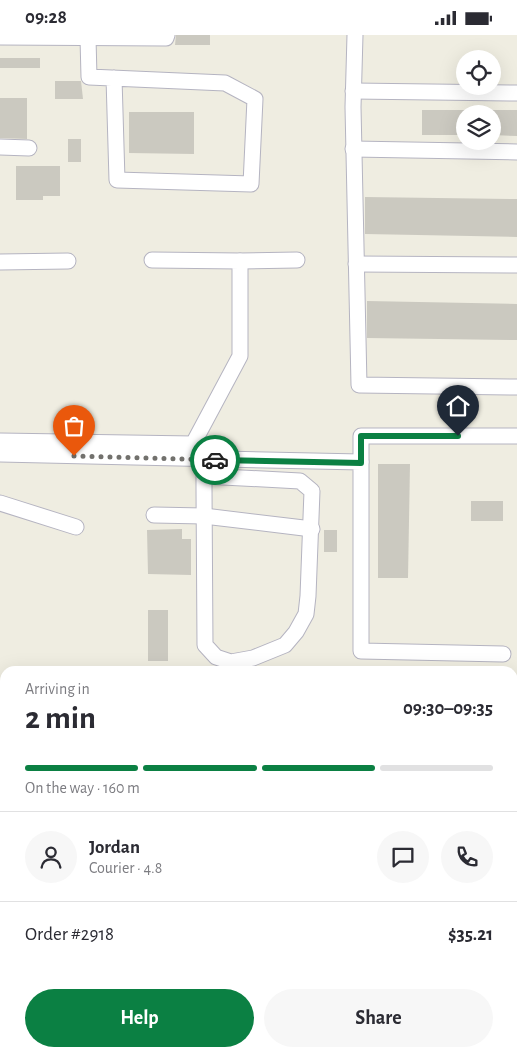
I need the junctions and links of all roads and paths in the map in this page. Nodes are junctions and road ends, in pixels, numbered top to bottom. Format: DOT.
graph roads {
  1 [pos="167,35"];
  2 [pos="355,35"];
  3 [pos="0,37"];
  4 [pos="88,38"];
  5 [pos="114,78"];
  6 [pos="353,91"];
  7 [pos="517,93"];
  8 [pos="0,147"];
  9 [pos="29,148"];
  10 [pos="354,149"];
  11 [pos="517,152"];
  12 [pos="152,260"];
  13 [pos="297,260"];
  14 [pos="68,261"];
  15 [pos="240,261"];
  16 [pos="0,262"];
  17 [pos="356,263"];
  18 [pos="517,265"];
  19 [pos="517,387"];
  20 [pos="517,436"];
  21 [pos="0,441"];
  22 [pos="0,454"];
  23 [pos="204,460"];
  24 [pos="361,463"];
  25 [pos="204,476"];
  26 [pos="0,503"];
  27 [pos="154,515"];
  28 [pos="204,516"];
  29 [pos="76,527"];
  30 [pos="312,529"];
  31 [pos="503,654"];
  1 -- 4 [label="street"];
  2 -- 6 [label="street"];
  3 -- 4 [label="street"];
  4 -- 5 [label="street"];
  5 -- 5 [label="street"];
  6 -- 7 [label="street"];
  6 -- 10 [label="street"];
  8 -- 9 [label="street"];
  10 -- 11 [label="street"];
  10 -- 17 [label="street"];
  12 -- 15 [label="street"];
  13 -- 15 [label="street"];
  14 -- 16 [label="street"];
  15 -- 21 [label="street"];
  17 -- 18 [label="street"];
  17 -- 19 [label="street"];
  20 -- 24 [label="street"];
  22 -- 23 [label="street"];
  23 -- 24 [label="street"];
  23 -- 25 [label="street"];
  24 -- 31 [label="street"];
  25 -- 28 [label="street"];
  25 -- 30 [label="street"];
  26 -- 29 [label="street"];
  27 -- 28 [label="street"];
  28 -- 30 [label="street"];
  28 -- 30 [label="street"];
}
